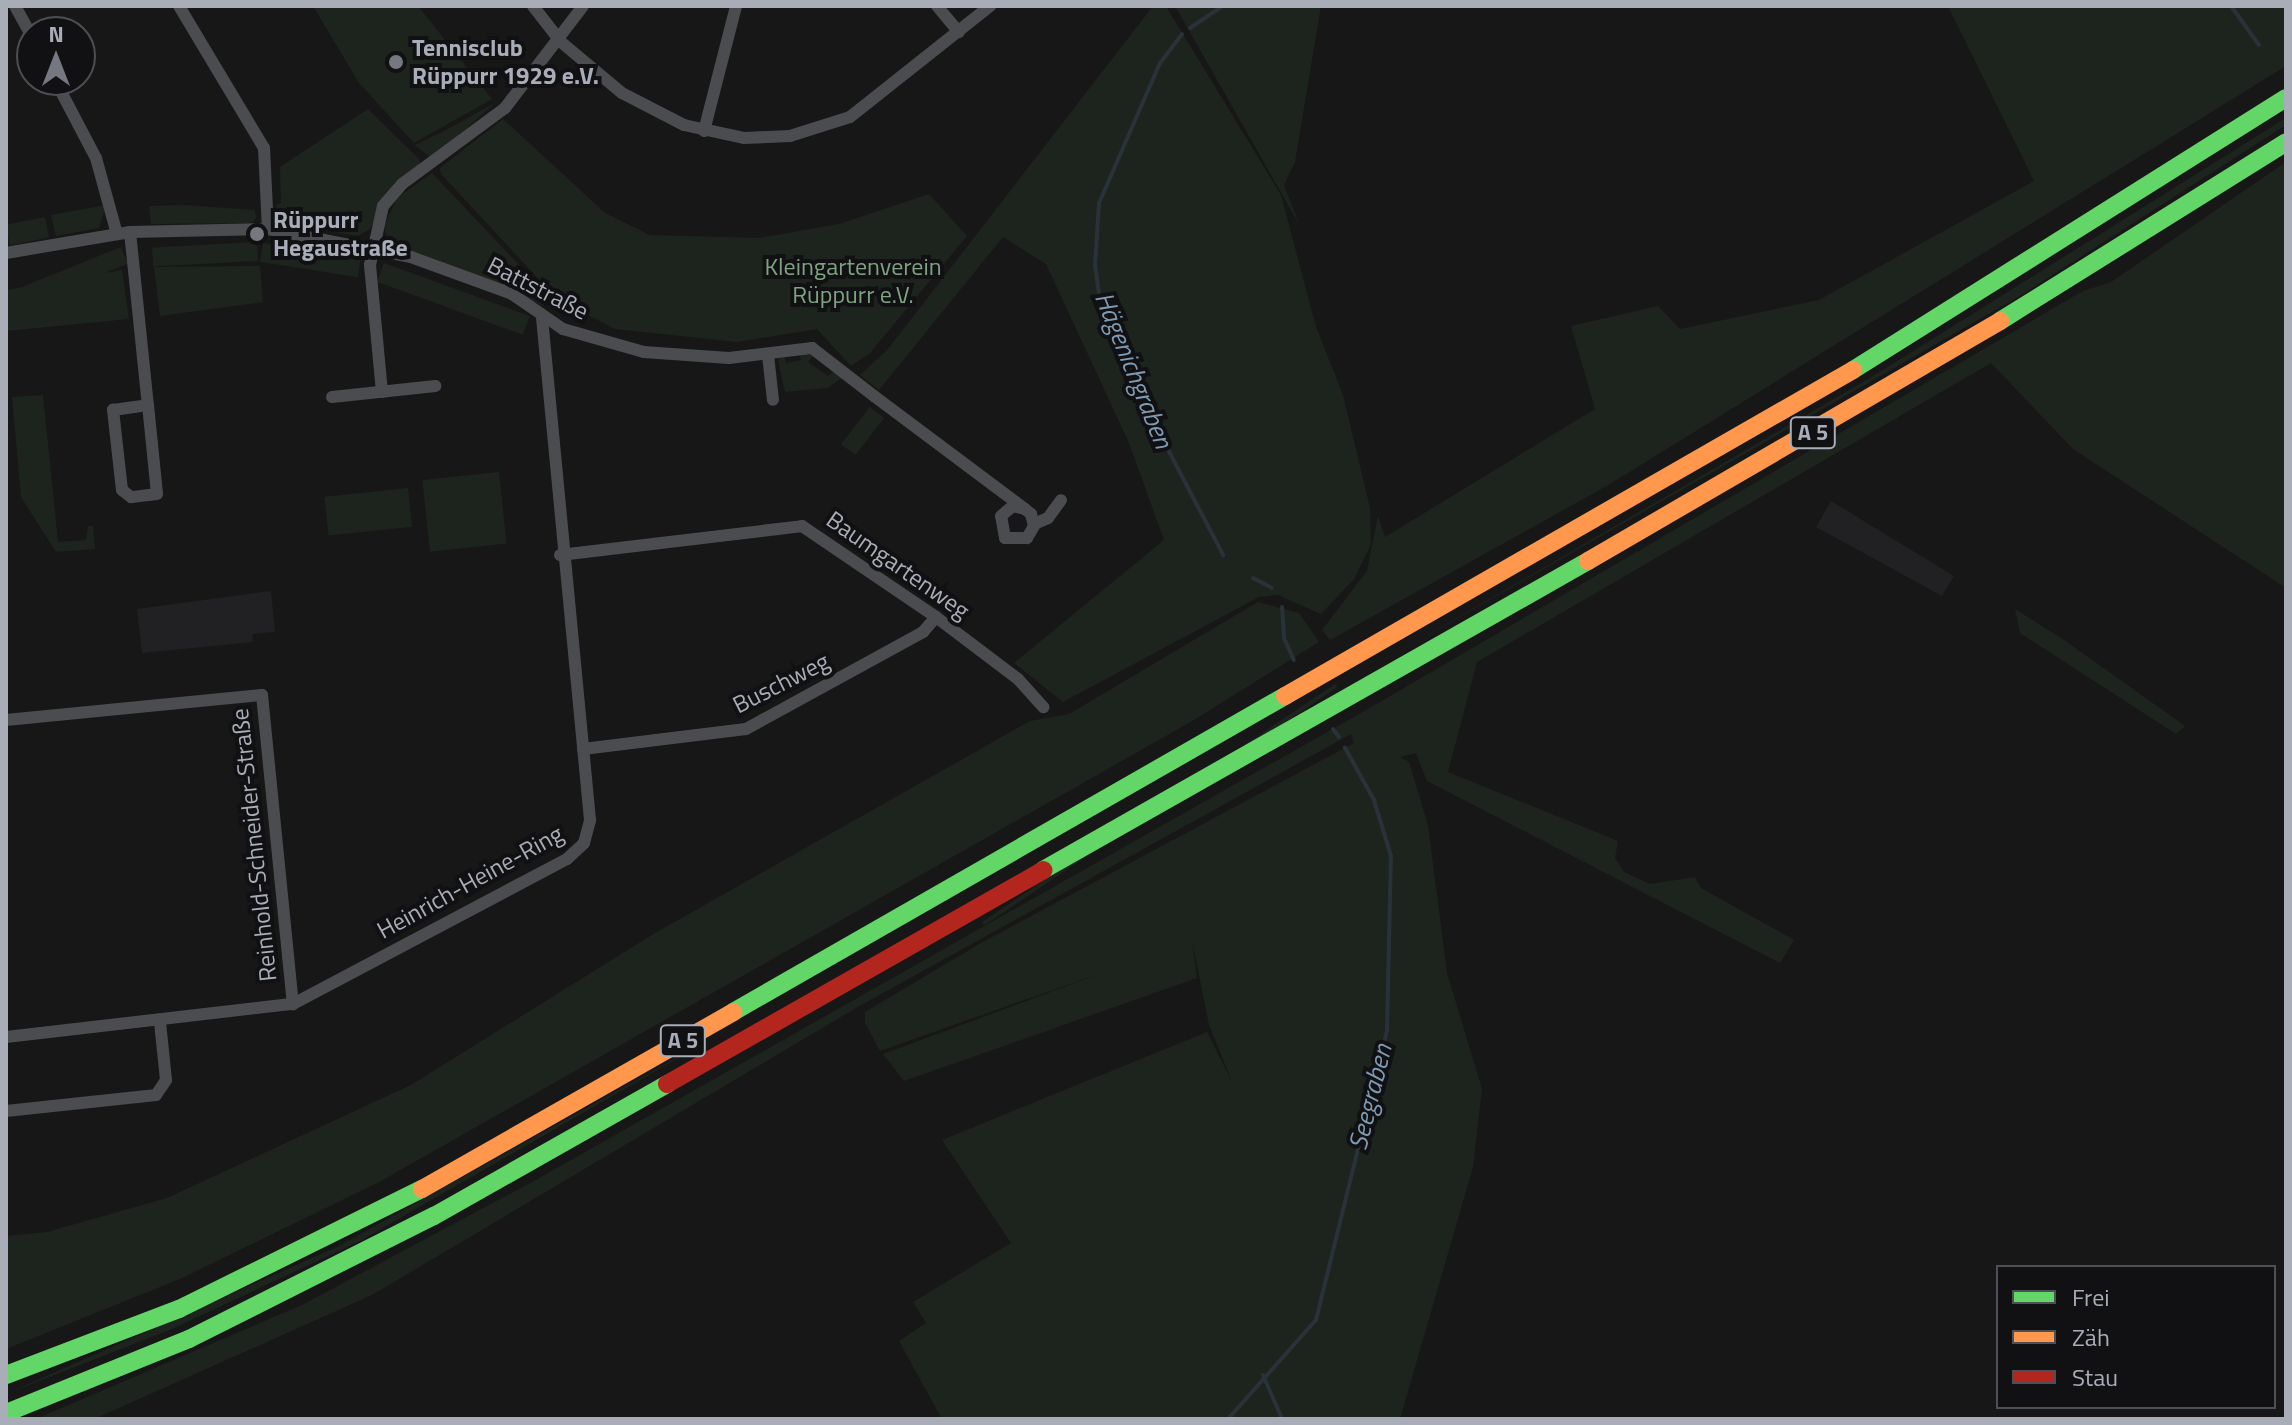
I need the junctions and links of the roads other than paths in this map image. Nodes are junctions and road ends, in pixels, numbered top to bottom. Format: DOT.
graph roads {
  1 [pos="179,6"];
  2 [pos="533,6"];
  3 [pos="583,6"];
  4 [pos="736,6"];
  5 [pos="937,6"];
  6 [pos="990,6"];
  7 [pos="959,32"];
  8 [pos="561,42"];
  9 [pos="63,96"];
  10 [pos="2286,98"];
  11 [pos="704,131"];
  12 [pos="2286,142"];
  13 [pos="268,229"];
  14 [pos="124,233"];
  15 [pos="371,245"];
  16 [pos="6,253"];
  17 [pos="542,318"];
  18 [pos="768,355"];
  19 [pos="435,386"];
  20 [pos="382,392"];
  21 [pos="332,397"];
  22 [pos="773,400"];
  23 [pos="148,405"];
  24 [pos="1061,500"];
  25 [pos="1025,509"];
  26 [pos="1034,524"];
  27 [pos="560,555"];
  28 [pos="936,617"];
  29 [pos="1043,707"];
  30 [pos="6,720"];
  31 [pos="583,749"];
  32 [pos="293,1004"];
  33 [pos="160,1022"];
  34 [pos="6,1037"];
  35 [pos="6,1111"];
  36 [pos="50,1359"];
  37 [pos="6,1366"];
  38 [pos="6,1375"];
  39 [pos="6,1415"];
  1 -- 13 [label="street"];
  2 -- 8 [label="street"];
  3 -- 8 [label="street"];
  4 -- 11 [label="street"];
  5 -- 7 [label="street"];
  6 -- 7 [label="street"];
  7 -- 11 [label="street"];
  8 -- 11 [label="street"];
  8 -- 15 [label="street"];
  9 -- 14 [label="street"];
  10 -- 36 [label="highway, A 5"];
  12 -- 39 [label="highway, A 5"];
  13 -- 14 [label="street, Battstraße"];
  13 -- 15 [label="street, Battstraße"];
  14 -- 16 [label="street, Battstraße"];
  14 -- 23 [label="street"];
  15 -- 17 [label="street, Battstraße"];
  15 -- 20 [label="street"];
  17 -- 18 [label="street, Battstraße"];
  17 -- 27 [label="street, Heinrich-Heine-Ring"];
  18 -- 22 [label="street"];
  18 -- 25 [label="street, Battstraße"];
  19 -- 20 [label="street"];
  20 -- 21 [label="street"];
  23 -- 23 [label="street"];
  24 -- 26 [label="street"];
  25 -- 26 [label="street"];
  25 -- 26 [label="street"];
  27 -- 28 [label="street, Baumgartenweg"];
  27 -- 31 [label="street, Heinrich-Heine-Ring"];
  28 -- 29 [label="street, Baumgartenweg"];
  28 -- 31 [label="street, Buschweg"];
  30 -- 32 [label="street, Reinhold-Schneider-Straße"];
  31 -- 32 [label="street, Heinrich-Heine-Ring"];
  32 -- 33 [label="street, Heinrich-Heine-Ring"];
  33 -- 34 [label="street, Heinrich-Heine-Ring"];
  33 -- 35 [label="street"];
  36 -- 37 [label="highway"];
  36 -- 38 [label="highway, A 5"];
}
